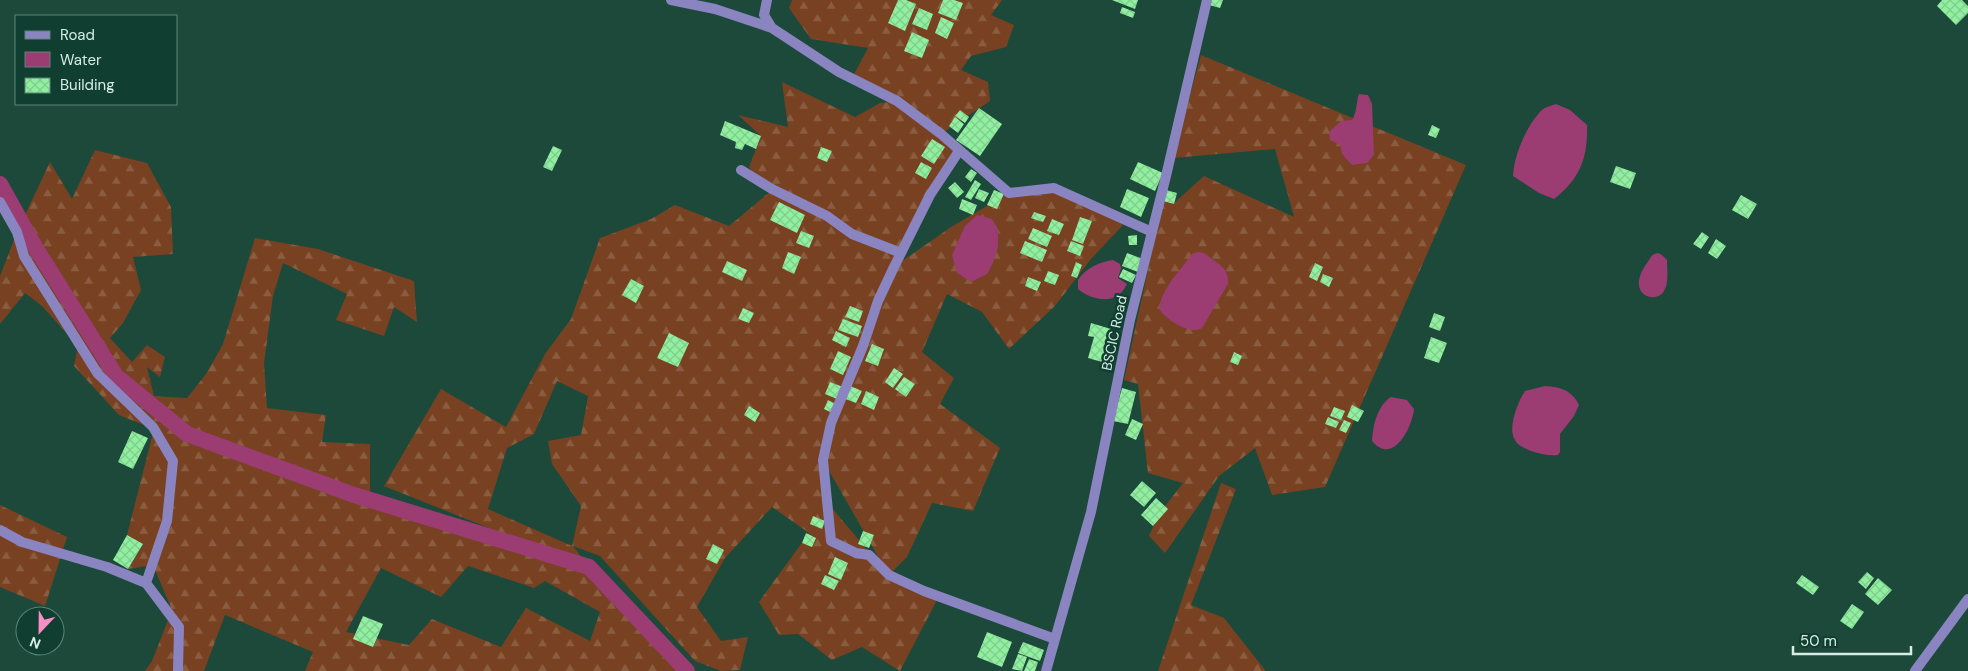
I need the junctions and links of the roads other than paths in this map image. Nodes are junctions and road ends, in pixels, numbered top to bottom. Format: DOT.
graph roads {
  1 [pos="671,0"];
  2 [pos="767,0"];
  3 [pos="1207,0"];
  4 [pos="772,28"];
  5 [pos="959,151"];
  6 [pos="741,170"];
  7 [pos="0,202"];
  8 [pos="1152,232"];
  9 [pos="900,253"];
  10 [pos="0,530"];
  11 [pos="146,583"];
  12 [pos="1968,598"];
  13 [pos="1055,639"];
  14 [pos="178,671"];
  15 [pos="1046,671"];
  16 [pos="1915,671"];
  1 -- 4 [label="street"];
  2 -- 4 [label="street"];
  3 -- 8 [label="street, BSCIC Road"];
  4 -- 5 [label="street"];
  5 -- 8 [label="street"];
  5 -- 9 [label="street"];
  6 -- 9 [label="street"];
  7 -- 11 [label="street"];
  8 -- 13 [label="street, BSCIC Road"];
  9 -- 13 [label="street"];
  10 -- 11 [label="street"];
  11 -- 14 [label="street"];
  12 -- 16 [label="street"];
  13 -- 15 [label="street, BSCIC Road"];
}
